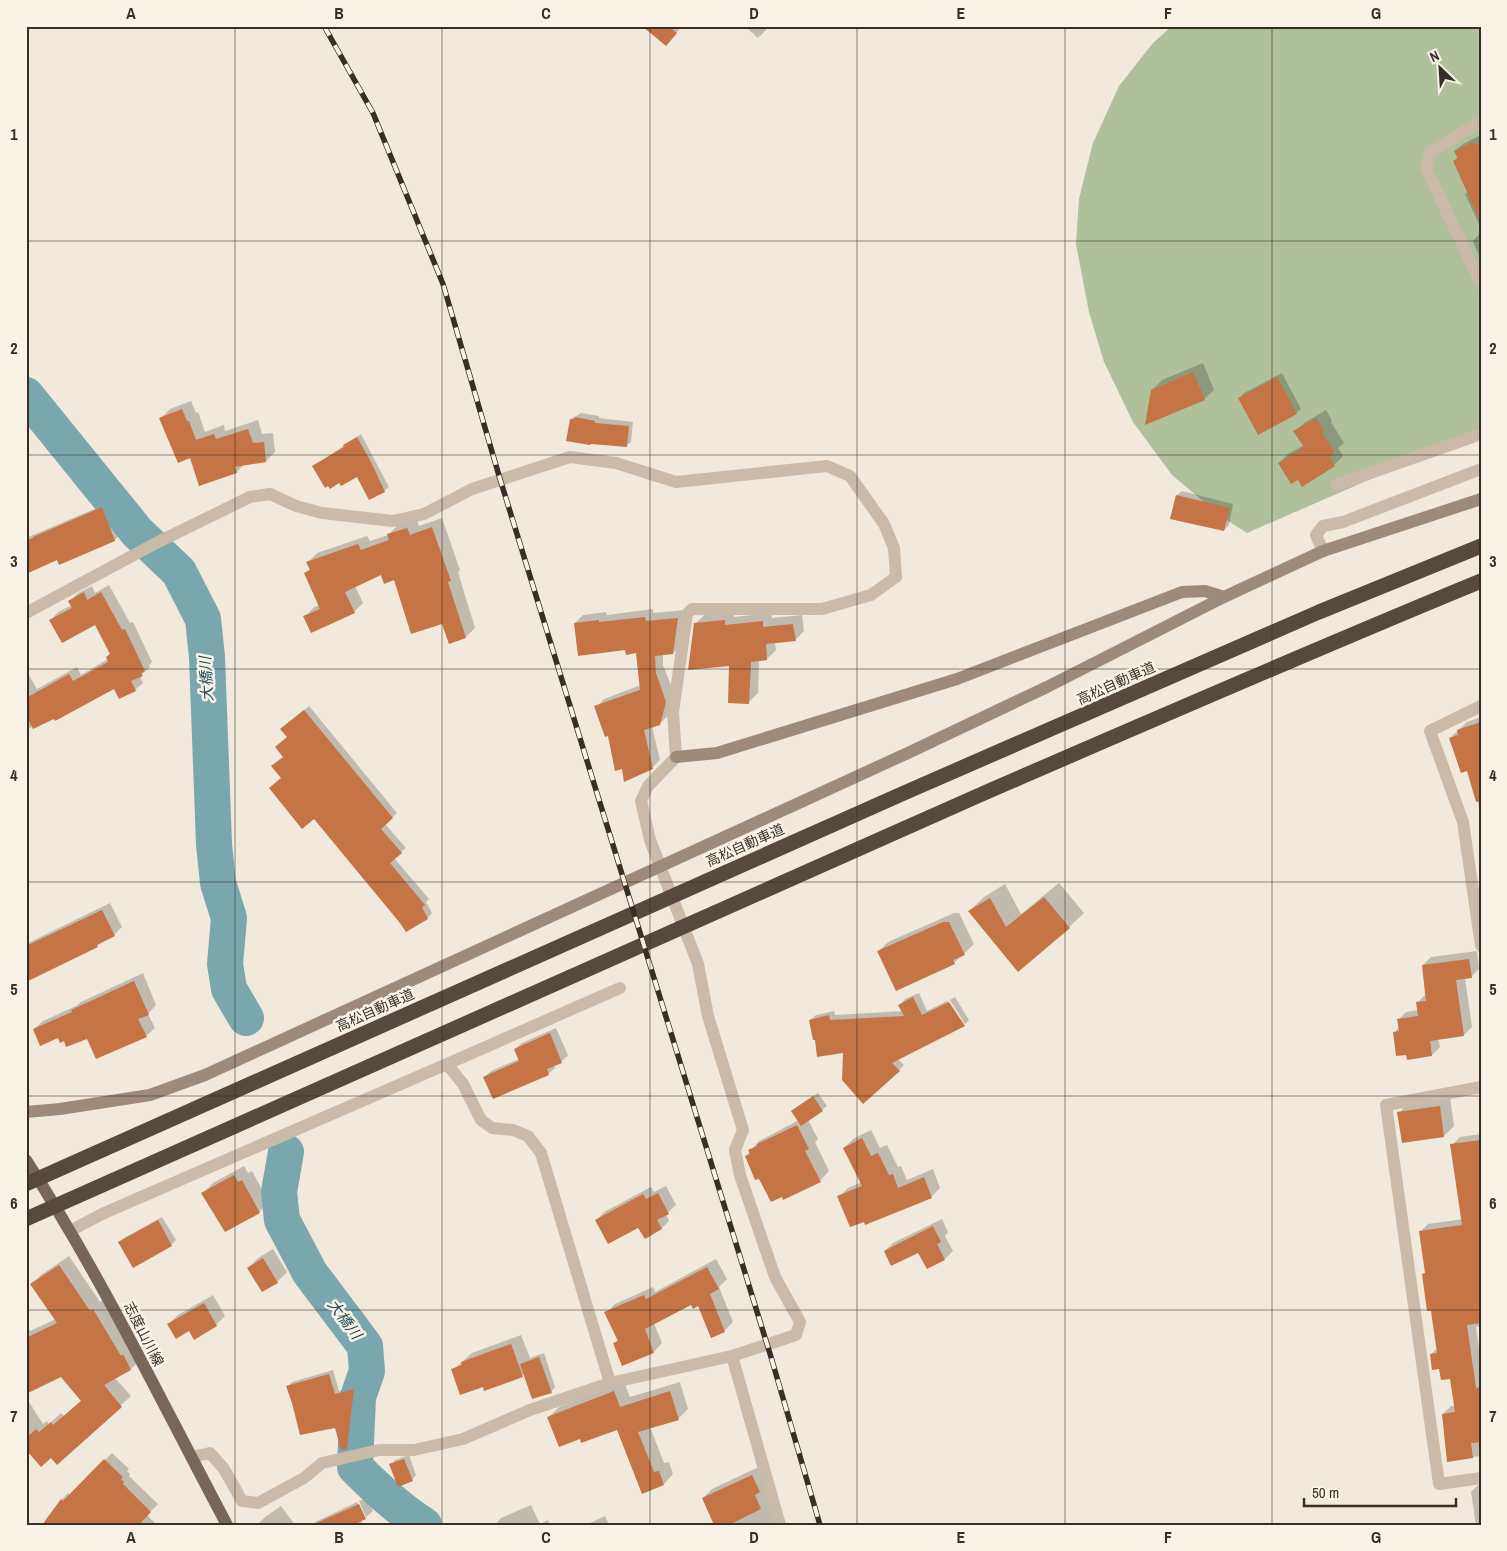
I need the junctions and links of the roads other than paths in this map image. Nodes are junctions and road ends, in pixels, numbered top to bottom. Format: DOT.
graph roads {
  1 [pos="1481,122"];
  2 [pos="1481,284"];
  3 [pos="1481,434"];
  4 [pos="1481,469"];
  5 [pos="1336,485"];
  6 [pos="1481,499"];
  7 [pos="1481,546"];
  8 [pos="1323,551"];
  9 [pos="1481,581"];
  10 [pos="1224,597"];
  11 [pos="26,613"];
  12 [pos="1481,706"];
  13 [pos="676,757"];
  14 [pos="1481,946"];
  15 [pos="620,988"];
  16 [pos="447,1064"];
  17 [pos="1481,1087"];
  18 [pos="26,1112"];
  19 [pos="26,1160"];
  20 [pos="26,1184"];
  21 [pos="26,1219"];
  22 [pos="70,1231"];
  23 [pos="732,1356"];
  24 [pos="610,1383"];
  25 [pos="191,1457"];
  26 [pos="1481,1478"];
  27 [pos="227,1525"];
  28 [pos="780,1525"];
  1 -- 2 [label="street"];
  3 -- 5 [label="street"];
  4 -- 8 [label="street"];
  6 -- 8 [label="street"];
  7 -- 20 [label="highway, 高松自動車道"];
  8 -- 10 [label="street"];
  9 -- 21 [label="highway"];
  10 -- 13 [label="street"];
  10 -- 18 [label="street"];
  11 -- 13 [label="street"];
  12 -- 14 [label="street"];
  13 -- 23 [label="street"];
  15 -- 16 [label="street"];
  16 -- 22 [label="street"];
  16 -- 24 [label="street"];
  17 -- 26 [label="street"];
  19 -- 22 [label="main road, 志度山川線"];
  22 -- 25 [label="main road, 志度山川線"];
  23 -- 24 [label="street"];
  23 -- 28 [label="street"];
  24 -- 25 [label="street"];
  25 -- 27 [label="main road, 志度山川線"];
}
